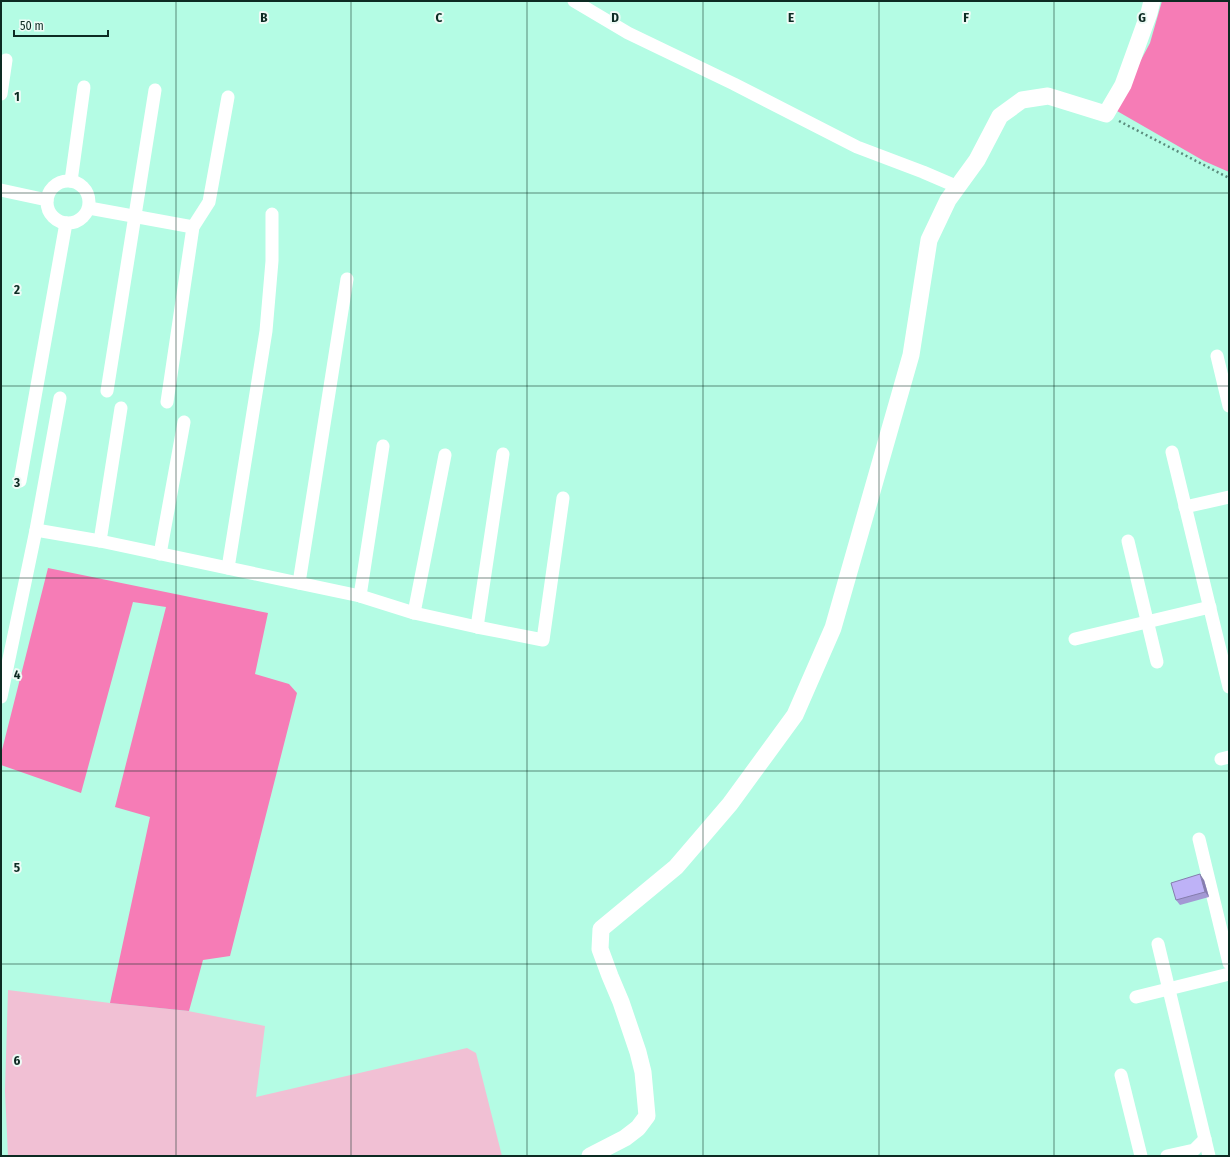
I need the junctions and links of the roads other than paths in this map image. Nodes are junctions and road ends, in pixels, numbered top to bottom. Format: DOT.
graph roads {
  1 [pos="574,1"];
  2 [pos="1152,1"];
  3 [pos="6,60"];
  4 [pos="84,87"];
  5 [pos="155,90"];
  6 [pos="1,94"];
  7 [pos="228,97"];
  8 [pos="71,181"];
  9 [pos="958,187"];
  10 [pos="1,190"];
  11 [pos="47,200"];
  12 [pos="89,208"];
  13 [pos="272,214"];
  14 [pos="135,217"];
  15 [pos="66,223"];
  16 [pos="193,227"];
  17 [pos="347,279"];
  18 [pos="1217,356"];
  19 [pos="107,391"];
  20 [pos="60,398"];
  21 [pos="167,402"];
  22 [pos="1229,406"];
  23 [pos="121,408"];
  24 [pos="184,422"];
  25 [pos="383,446"];
  26 [pos="1172,452"];
  27 [pos="503,454"];
  28 [pos="444,455"];
  29 [pos="20,481"];
  30 [pos="1229,496"];
  31 [pos="563,498"];
  32 [pos="1185,507"];
  33 [pos="36,530"];
  34 [pos="100,541"];
  35 [pos="1128,541"];
  36 [pos="160,554"];
  37 [pos="228,568"];
  38 [pos="299,583"];
  39 [pos="360,596"];
  40 [pos="1210,607"];
  41 [pos="414,613"];
  42 [pos="1147,622"];
  43 [pos="477,627"];
  44 [pos="1074,639"];
  45 [pos="1157,662"];
  46 [pos="1229,687"];
  47 [pos="1,697"];
  48 [pos="1199,839"];
  49 [pos="1158,944"];
  50 [pos="1229,963"];
  51 [pos="1229,974"];
  52 [pos="1169,989"];
  53 [pos="1136,997"];
  54 [pos="1121,1075"];
  55 [pos="1205,1139"];
  56 [pos="590,1156"];
  57 [pos="1140,1156"];
  58 [pos="1167,1156"];
  59 [pos="1209,1156"];
  1 -- 9 [label="street"];
  2 -- 9 [label="street"];
  3 -- 6 [label="street"];
  4 -- 8 [label="street"];
  5 -- 14 [label="street"];
  7 -- 16 [label="street"];
  8 -- 11 [label="street"];
  8 -- 12 [label="street"];
  9 -- 56 [label="street"];
  10 -- 11 [label="street"];
  11 -- 15 [label="street"];
  12 -- 14 [label="street"];
  12 -- 15 [label="street"];
  13 -- 37 [label="street"];
  14 -- 16 [label="street"];
  14 -- 19 [label="street"];
  15 -- 29 [label="street"];
  16 -- 21 [label="street"];
  17 -- 38 [label="street"];
  18 -- 22 [label="street"];
  20 -- 33 [label="street"];
  23 -- 34 [label="street"];
  24 -- 36 [label="street"];
  25 -- 39 [label="street"];
  26 -- 32 [label="street"];
  27 -- 43 [label="street"];
  28 -- 41 [label="street"];
  30 -- 32 [label="street"];
  31 -- 43 [label="street"];
  32 -- 40 [label="street"];
  33 -- 34 [label="street"];
  33 -- 47 [label="street"];
  34 -- 36 [label="street"];
  35 -- 42 [label="street"];
  36 -- 37 [label="street"];
  37 -- 38 [label="street"];
  38 -- 39 [label="street"];
  39 -- 41 [label="street"];
  40 -- 42 [label="street"];
  40 -- 46 [label="street"];
  41 -- 43 [label="street"];
  42 -- 44 [label="street"];
  42 -- 45 [label="street"];
  48 -- 50 [label="street"];
  49 -- 52 [label="street"];
  51 -- 52 [label="street"];
  52 -- 53 [label="street"];
  52 -- 55 [label="street"];
  54 -- 57 [label="street"];
  55 -- 58 [label="street"];
  55 -- 59 [label="street"];
}
